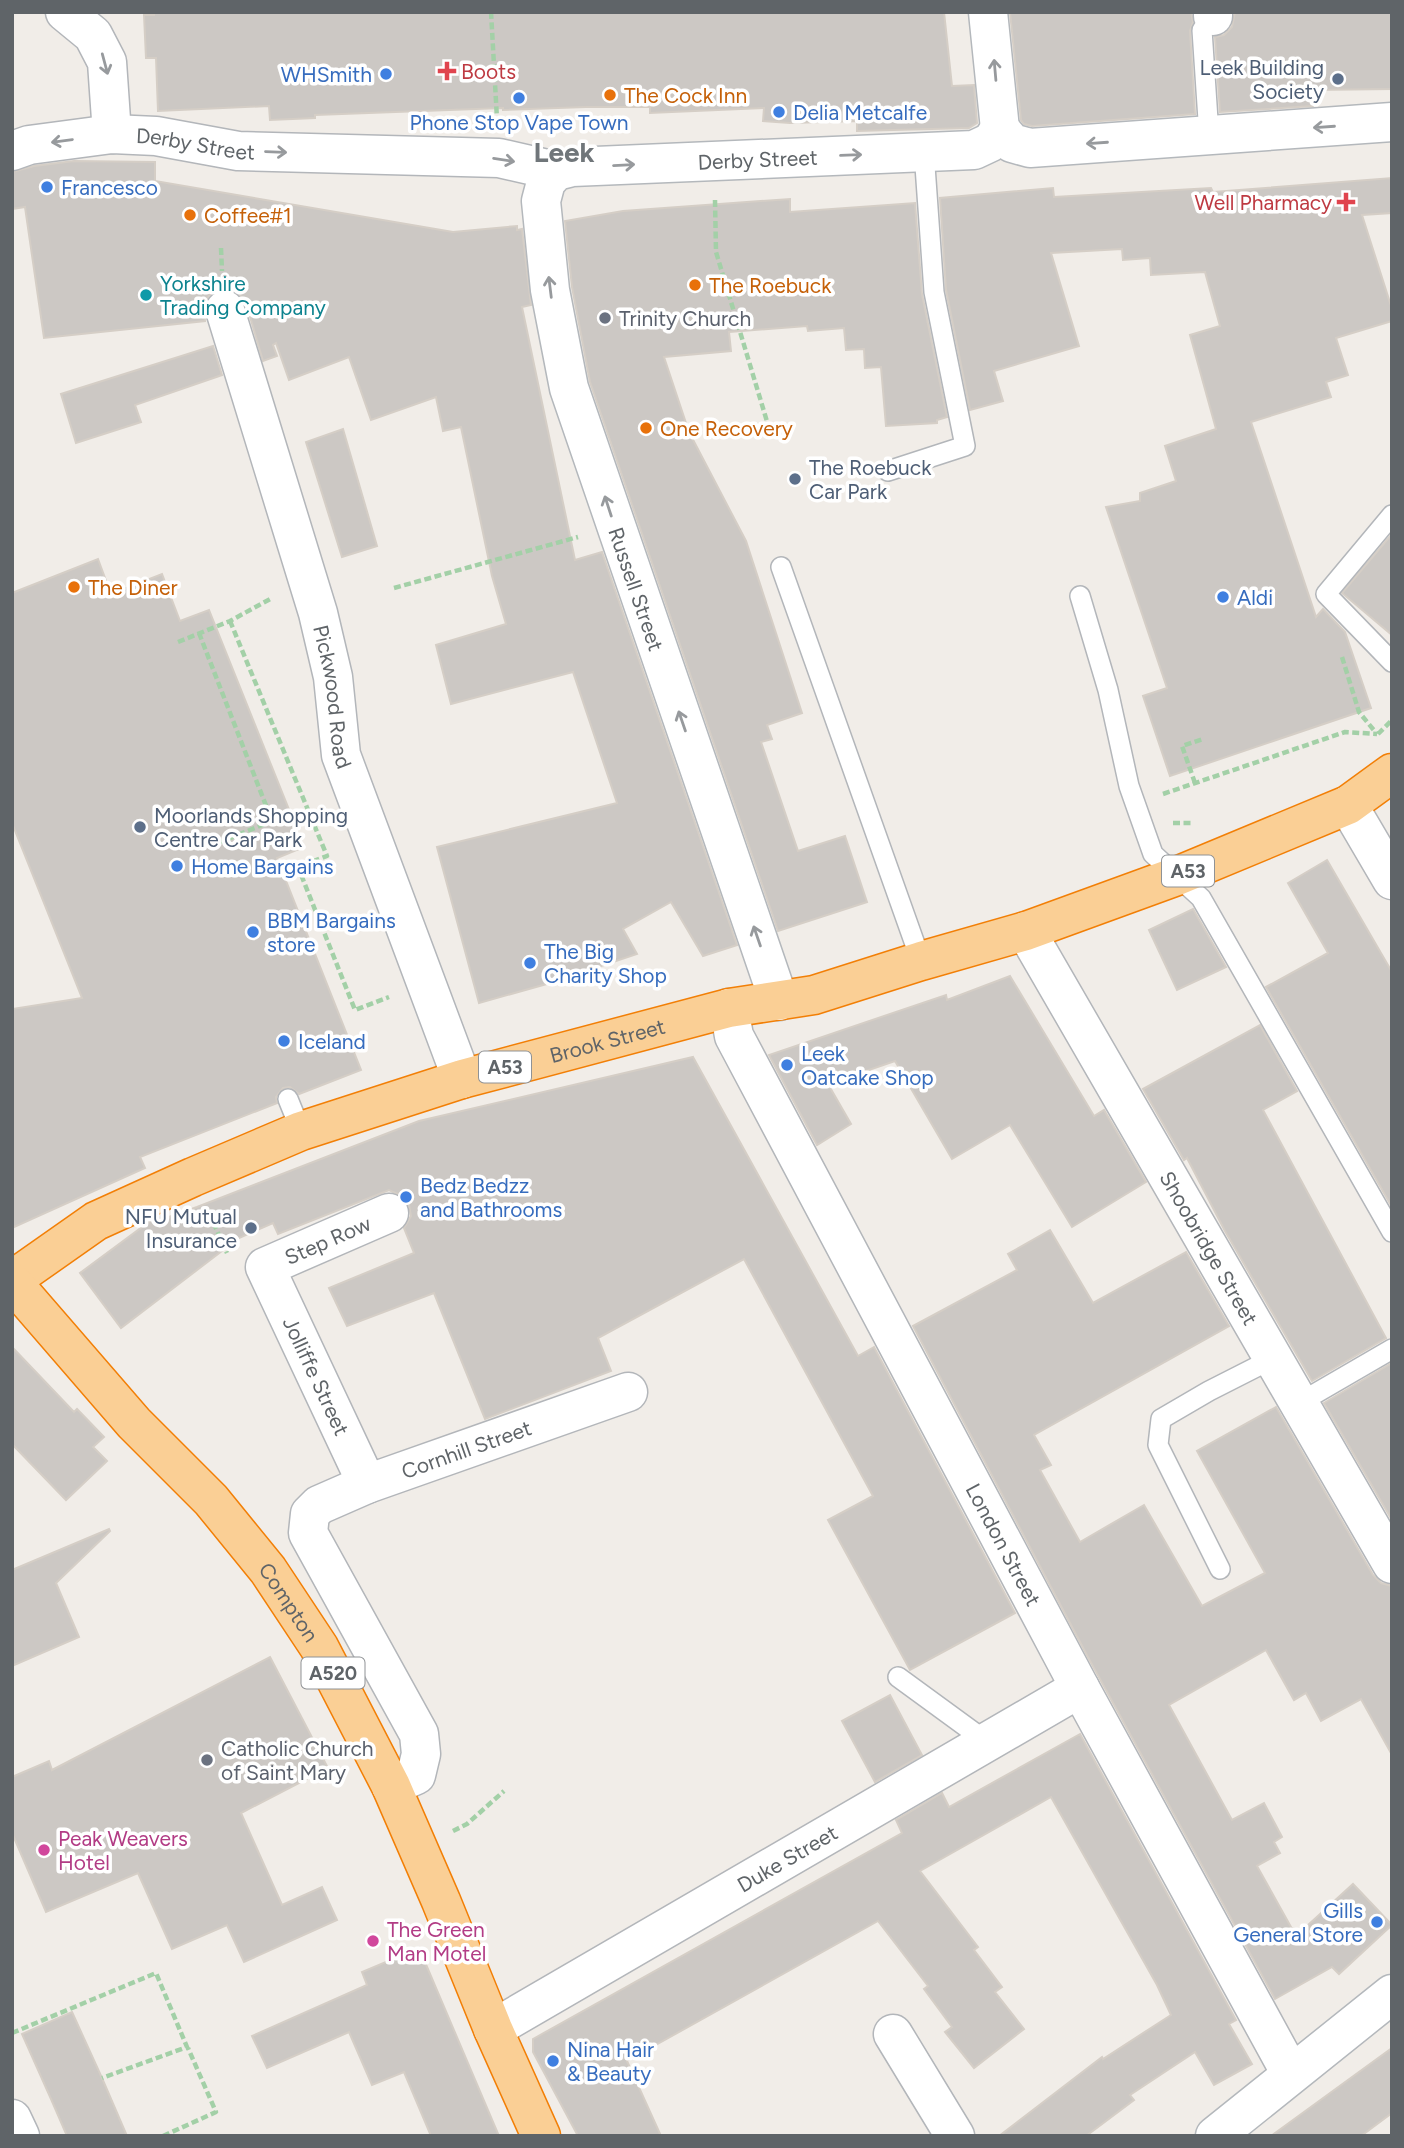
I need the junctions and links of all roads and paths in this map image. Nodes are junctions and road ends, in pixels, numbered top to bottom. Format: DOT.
graph roads {
  1 [pos="65,12"];
  2 [pos="491,12"];
  3 [pos="988,12"];
  4 [pos="1213,14"];
  5 [pos="1392,122"];
  6 [pos="1000,129"];
  7 [pos="111,134"];
  8 [pos="1209,135"];
  9 [pos="12,151"];
  10 [pos="923,152"];
  11 [pos="499,158"];
  12 [pos="713,161"];
  13 [pos="556,171"];
  14 [pos="225,310"];
  15 [pos="772,438"];
  16 [pos="887,471"];
  17 [pos="1392,514"];
  18 [pos="615,527"];
  19 [pos="781,567"];
  20 [pos="394,588"];
  21 [pos="1080,596"];
  22 [pos="199,633"];
  23 [pos="178,642"];
  24 [pos="1392,662"];
  25 [pos="1345,668"];
  26 [pos="1203,739"];
  27 [pos="1392,773"];
  28 [pos="1195,783"];
  29 [pos="1136,804"];
  30 [pos="1348,805"];
  31 [pos="208,847"];
  32 [pos="1177,876"];
  33 [pos="1392,880"];
  34 [pos="1026,931"];
  35 [pos="921,961"];
  36 [pos="779,1000"];
  37 [pos="729,1007"];
  38 [pos="355,1010"];
  39 [pos="462,1079"];
  40 [pos="193,1177"];
  41 [pos="389,1213"];
  42 [pos="1392,1232"];
  43 [pos="247,1263"];
  44 [pos="12,1281"];
  45 [pos="1392,1349"];
  46 [pos="1274,1358"];
  47 [pos="628,1392"];
  48 [pos="1299,1403"];
  49 [pos="367,1484"];
  50 [pos="1392,1564"];
  51 [pos="1220,1569"];
  52 [pos="898,1677"];
  53 [pos="1080,1688"];
  54 [pos="987,1742"];
  55 [pos="391,1786"];
  56 [pos="503,1791"];
  57 [pos="418,1849"];
  58 [pos="1392,1994"];
  59 [pos="493,2029"];
  60 [pos="12,2033"];
  61 [pos="893,2034"];
  62 [pos="187,2047"];
  63 [pos="1291,2074"];
  64 [pos="102,2078"];
  65 [pos="12,2119"];
  66 [pos="20,2136"];
  67 [pos="163,2136"];
  68 [pos="541,2136"];
  69 [pos="955,2136"];
  70 [pos="1215,2136"];
  1 -- 7 [label="street, one-way"];
  2 -- 11 [label="path"];
  6 -- 3 [label="street, one-way"];
  4 -- 8 [label="lane"];
  5 -- 8 [label="street, one-way"];
  8 -- 6 [label="street, one-way"];
  6 -- 10 [label="street, Derby Street"];
  7 -- 9 [label="street, Derby Street, one-way"];
  7 -- 11 [label="street, Derby Street, one-way"];
  12 -- 10 [label="street, Derby Street, one-way"];
  10 -- 16 [label="lane"];
  11 -- 13 [label="street, Derby Street, one-way"];
  13 -- 12 [label="street, Derby Street, one-way"];
  12 -- 15 [label="path"];
  18 -- 13 [label="street, Russell Street, one-way"];
  14 -- 39 [label="street, Pickwood Road"];
  17 -- 24 [label="lane"];
  18 -- 20 [label="path"];
  36 -- 18 [label="street, Russell Street, one-way"];
  19 -- 35 [label="lane"];
  21 -- 29 [label="lane"];
  22 -- 23 [label="path"];
  22 -- 31 [label="path"];
  22 -- 38 [label="path"];
  25 -- 28 [label="path"];
  26 -- 28 [label="path"];
  27 -- 30 [label="highway, A53"];
  28 -- 29 [label="path"];
  29 -- 32 [label="lane"];
  30 -- 32 [label="highway, A53"];
  30 -- 33 [label="street"];
  32 -- 34 [label="highway, A53"];
  32 -- 42 [label="lane"];
  34 -- 35 [label="highway, Brook Street / A53"];
  34 -- 46 [label="street, Shoobridge Street"];
  35 -- 36 [label="highway, Brook Street / A53"];
  36 -- 37 [label="highway, Brook Street / A53"];
  37 -- 39 [label="highway, Brook Street / A53"];
  37 -- 53 [label="street, London Street"];
  39 -- 40 [label="highway, Brook Street / A53"];
  40 -- 43 [label="path"];
  40 -- 44 [label="highway, Brook Street / A53"];
  41 -- 43 [label="street, Step Row"];
  43 -- 49 [label="street, Jolliffe Street"];
  44 -- 55 [label="highway, Compton / A520"];
  45 -- 48 [label="lane"];
  46 -- 48 [label="street, Shoobridge Street"];
  46 -- 51 [label="lane"];
  47 -- 49 [label="street, Cornhill Street"];
  48 -- 50 [label="street, Shoobridge Street"];
  49 -- 55 [label="street, Cornhill Street"];
  52 -- 54 [label="lane"];
  53 -- 54 [label="street, Duke Street"];
  53 -- 63 [label="street, London Street"];
  54 -- 59 [label="street, Duke Street"];
  55 -- 57 [label="highway, Compton / A520"];
  56 -- 57 [label="path"];
  57 -- 59 [label="highway, Compton / A520"];
  58 -- 63 [label="street"];
  59 -- 68 [label="highway, Compton / A520"];
  60 -- 62 [label="path"];
  61 -- 69 [label="street"];
  62 -- 64 [label="path"];
  62 -- 67 [label="path"];
  63 -- 70 [label="street"];
  65 -- 66 [label="street"];
}
